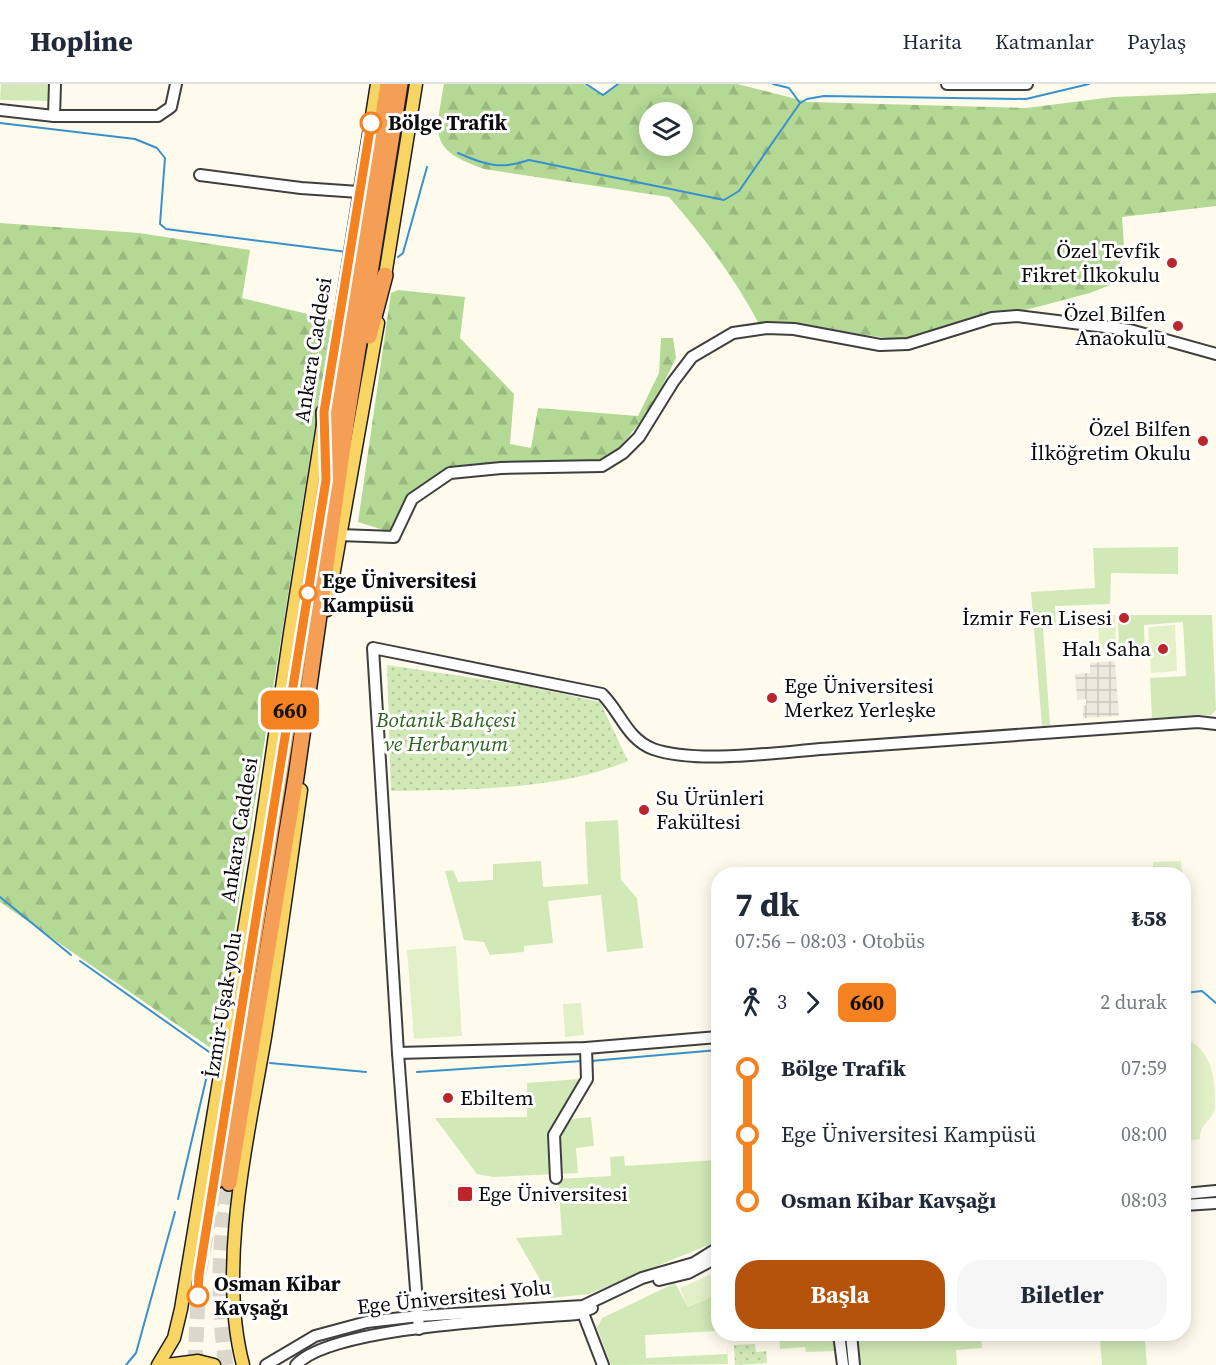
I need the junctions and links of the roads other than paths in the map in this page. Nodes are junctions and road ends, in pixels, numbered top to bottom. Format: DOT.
graph roads {
  1 [pos="55,84"];
  2 [pos="176,84"];
  3 [pos="377,84"];
  4 [pos="388,84"];
  5 [pos="400,84"];
  6 [pos="416,84"];
  7 [pos="947,84"];
  8 [pos="992,84"];
  9 [pos="1027,84"];
  10 [pos="0,110"];
  11 [pos="54,116"];
  12 [pos="200,175"];
  13 [pos="359,192"];
  14 [pos="385,275"];
  15 [pos="1216,354"];
  16 [pos="324,412"];
  17 [pos="347,418"];
  18 [pos="326,480"];
  19 [pos="339,535"];
  20 [pos="1216,724"];
  21 [pos="282,763"];
  22 [pos="296,777"];
  23 [pos="297,820"];
  24 [pos="261,830"];
  25 [pos="711,1038"];
  26 [pos="586,1048"];
  27 [pos="398,1053"];
  28 [pos="556,1178"];
  29 [pos="1216,1191"];
  30 [pos="1191,1193"];
  31 [pos="1216,1203"];
  32 [pos="1191,1204"];
  33 [pos="711,1252"];
  34 [pos="711,1261"];
  35 [pos="584,1309"];
  36 [pos="419,1316"];
  37 [pos="419,1329"];
  38 [pos="840,1341"];
  39 [pos="851,1341"];
  40 [pos="158,1365"];
  41 [pos="167,1365"];
  42 [pos="214,1365"];
  43 [pos="243,1365"];
  44 [pos="266,1365"];
  45 [pos="297,1365"];
  46 [pos="603,1365"];
  47 [pos="843,1365"];
  48 [pos="854,1365"];
  1 -- 11 [label="street"];
  2 -- 11 [label="street"];
  3 -- 13 [label="main road, Ankara Caddesi"];
  4 -- 18 [label="highway, Ankara Caddesi"];
  5 -- 17 [label="highway"];
  6 -- 14 [label="main road"];
  7 -- 8 [label="street"];
  8 -- 9 [label="street"];
  10 -- 11 [label="street"];
  12 -- 13 [label="street"];
  13 -- 16 [label="main road, Ankara Caddesi"];
  14 -- 17 [label="highway"];
  14 -- 19 [label="main road"];
  15 -- 19 [label="street"];
  16 -- 18 [label="highway"];
  16 -- 24 [label="main road, Ankara Caddesi"];
  17 -- 22 [label="highway"];
  18 -- 21 [label="highway, İzmir-Uşak yolu"];
  19 -- 23 [label="main road"];
  20 -- 27 [label="street"];
  21 -- 22 [label="highway, İzmir-Uşak yolu"];
  21 -- 24 [label="highway"];
  22 -- 23 [label="highway"];
  23 -- 43 [label="main road"];
  24 -- 40 [label="main road, Ankara Caddesi"];
  25 -- 26 [label="street"];
  26 -- 27 [label="street"];
  26 -- 28 [label="street"];
  27 -- 36 [label="street"];
  29 -- 30 [label="street"];
  31 -- 32 [label="street"];
  33 -- 35 [label="street"];
  34 -- 35 [label="street"];
  35 -- 36 [label="street, Ege Üniversitesi Yolu"];
  35 -- 37 [label="street, Ege Üniversitesi Yolu"];
  35 -- 46 [label="street"];
  36 -- 37 [label="street"];
  36 -- 44 [label="street, Ege Üniversitesi Yolu"];
  37 -- 45 [label="street, Ege Üniversitesi Yolu"];
  38 -- 47 [label="street"];
  39 -- 48 [label="street"];
  41 -- 42 [label="main road"];
}
